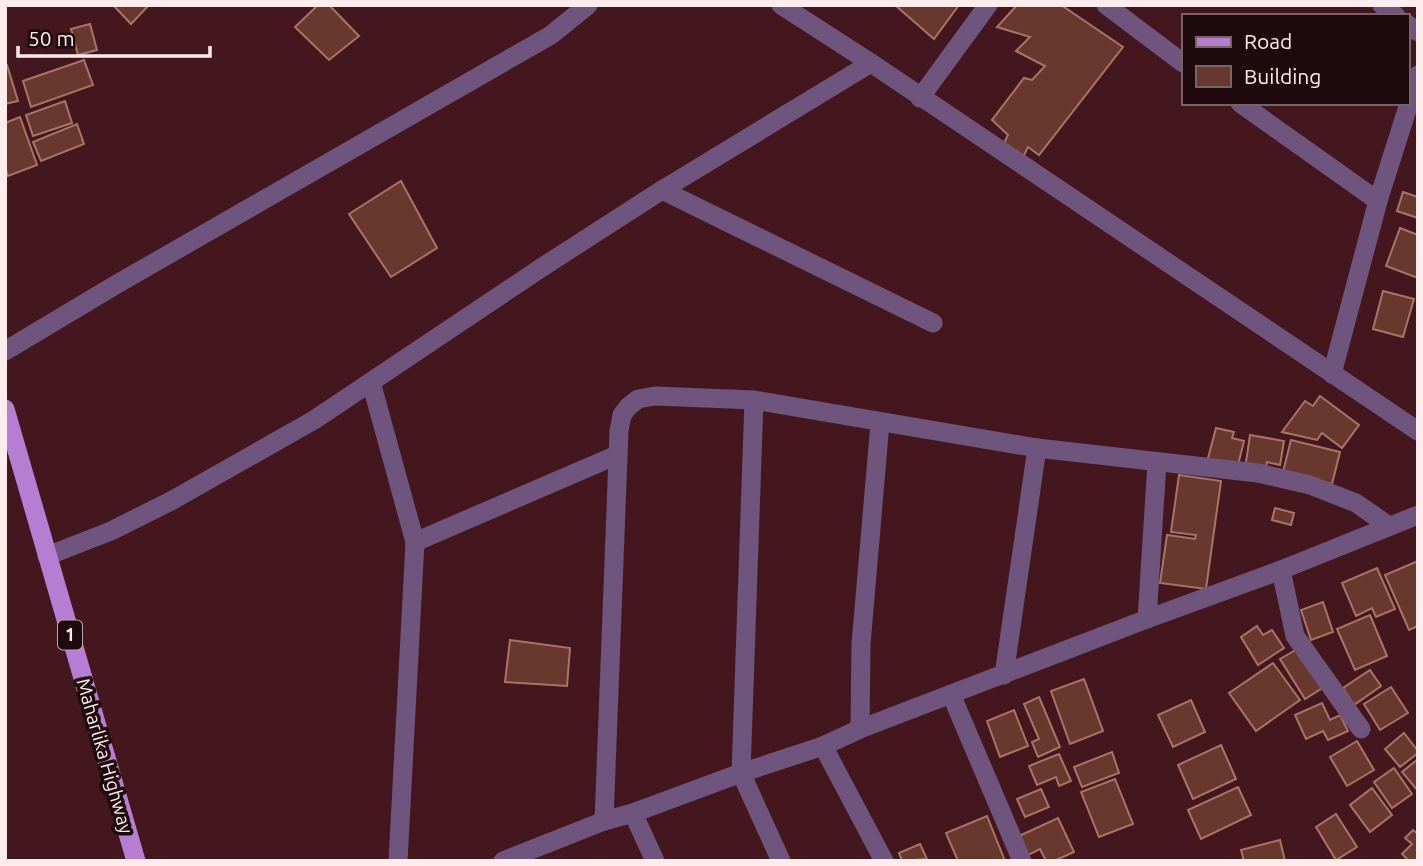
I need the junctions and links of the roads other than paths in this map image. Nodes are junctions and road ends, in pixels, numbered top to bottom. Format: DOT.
graph roads {
  1 [pos="588,5"];
  2 [pos="781,5"];
  3 [pos="988,5"];
  4 [pos="1106,5"];
  5 [pos="1182,61"];
  6 [pos="871,63"];
  7 [pos="1418,75"];
  8 [pos="920,97"];
  9 [pos="1409,103"];
  10 [pos="1243,105"];
  11 [pos="1408,105"];
  12 [pos="662,190"];
  13 [pos="1378,201"];
  14 [pos="933,323"];
  15 [pos="5,351"];
  16 [pos="1332,374"];
  17 [pos="371,382"];
  18 [pos="754,400"];
  19 [pos="5,409"];
  20 [pos="880,423"];
  21 [pos="1418,431"];
  22 [pos="1037,449"];
  23 [pos="618,455"];
  24 [pos="1157,463"];
  25 [pos="1418,515"];
  26 [pos="1389,526"];
  27 [pos="415,542"];
  28 [pos="47,556"];
  29 [pos="1281,569"];
  30 [pos="1147,619"];
  31 [pos="1004,675"];
  32 [pos="951,694"];
  33 [pos="860,729"];
  34 [pos="1361,729"];
  35 [pos="823,746"];
  36 [pos="741,773"];
  37 [pos="633,813"];
  38 [pos="604,821"];
  39 [pos="136,861"];
  40 [pos="398,861"];
  41 [pos="503,861"];
  42 [pos="655,861"];
  43 [pos="781,861"];
  44 [pos="884,861"];
  45 [pos="1022,861"];
  1 -- 15 [label="street"];
  2 -- 6 [label="street"];
  3 -- 8 [label="street"];
  4 -- 5 [label="street"];
  6 -- 8 [label="street"];
  6 -- 12 [label="street"];
  7 -- 9 [label="street"];
  8 -- 16 [label="street"];
  10 -- 13 [label="street"];
  11 -- 13 [label="street"];
  12 -- 14 [label="street"];
  12 -- 17 [label="street"];
  13 -- 16 [label="street"];
  16 -- 21 [label="street"];
  17 -- 27 [label="street"];
  17 -- 28 [label="street"];
  18 -- 20 [label="street"];
  18 -- 23 [label="street"];
  18 -- 36 [label="street"];
  19 -- 28 [label="main road, Maharlika Highway / 1"];
  20 -- 22 [label="street"];
  20 -- 33 [label="street"];
  22 -- 24 [label="street"];
  22 -- 31 [label="street"];
  23 -- 27 [label="street"];
  23 -- 38 [label="street"];
  24 -- 26 [label="street"];
  24 -- 30 [label="street"];
  25 -- 26 [label="street"];
  26 -- 29 [label="street"];
  27 -- 40 [label="street"];
  28 -- 39 [label="main road, Maharlika Highway / 1"];
  29 -- 30 [label="street"];
  29 -- 34 [label="street"];
  30 -- 31 [label="street"];
  31 -- 32 [label="street"];
  32 -- 33 [label="street"];
  32 -- 45 [label="street"];
  33 -- 35 [label="street"];
  35 -- 36 [label="street"];
  35 -- 44 [label="street"];
  36 -- 37 [label="street"];
  36 -- 43 [label="street"];
  37 -- 38 [label="street"];
  37 -- 42 [label="street"];
  38 -- 41 [label="street"];
}
